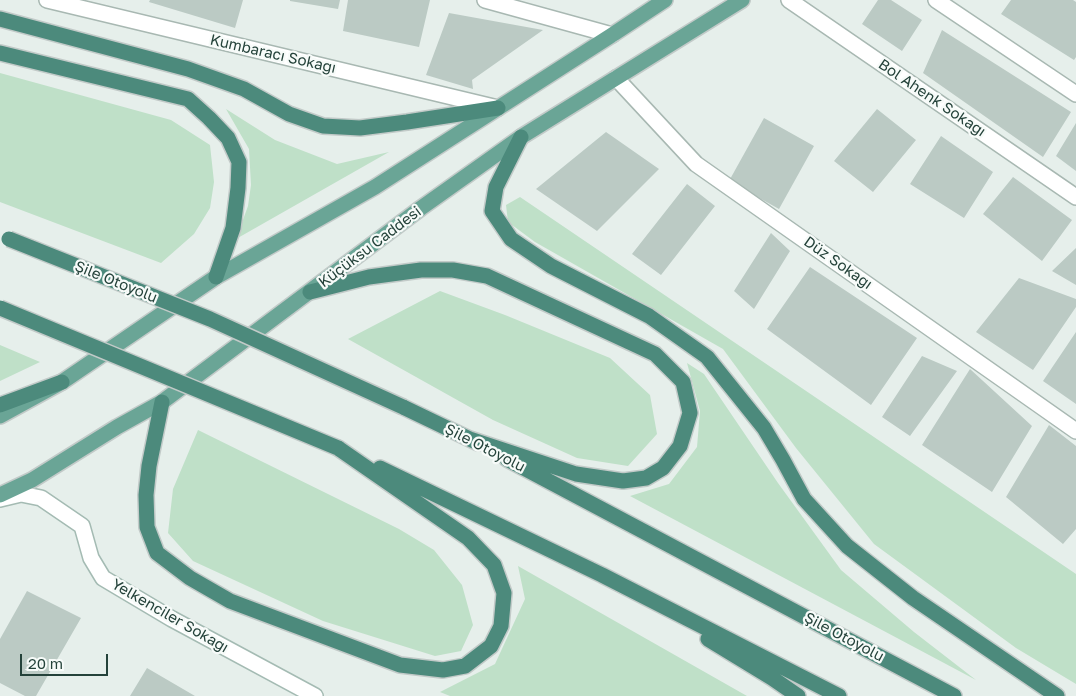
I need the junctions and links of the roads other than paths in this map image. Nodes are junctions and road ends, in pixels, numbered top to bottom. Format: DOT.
graph roads {
  1 [pos="47,0"];
  2 [pos="485,0"];
  3 [pos="665,0"];
  4 [pos="742,0"];
  5 [pos="788,0"];
  6 [pos="936,0"];
  7 [pos="0,19"];
  8 [pos="612,35"];
  9 [pos="0,53"];
  10 [pos="616,78"];
  11 [pos="1076,94"];
  12 [pos="498,108"];
  13 [pos="521,137"];
  14 [pos="1076,197"];
  15 [pos="3,237"];
  16 [pos="216,277"];
  17 [pos="310,292"];
  18 [pos="0,308"];
  19 [pos="62,382"];
  20 [pos="162,402"];
  21 [pos="0,405"];
  22 [pos="0,416"];
  23 [pos="1076,431"];
  24 [pos="470,439"];
  25 [pos="338,448"];
  26 [pos="0,495"];
  27 [pos="0,499"];
  28 [pos="602,574"];
  29 [pos="315,696"];
  30 [pos="798,696"];
  31 [pos="840,696"];
  32 [pos="954,696"];
  33 [pos="1057,696"];
  1 -- 12 [label="street, Kumbaracı Sokağı"];
  2 -- 8 [label="street"];
  3 -- 8 [label="main road"];
  4 -- 10 [label="main road, Küçüksu Caddesi"];
  5 -- 14 [label="street, Bol Ahenk Sokağı"];
  6 -- 11 [label="street"];
  7 -- 12 [label="highway"];
  8 -- 12 [label="main road"];
  9 -- 16 [label="highway"];
  10 -- 13 [label="main road, Küçüksu Caddesi"];
  10 -- 23 [label="street, Düz Sokağı"];
  12 -- 16 [label="main road"];
  13 -- 17 [label="main road, Küçüksu Caddesi"];
  13 -- 33 [label="highway"];
  15 -- 24 [label="highway, Şile Otoyolu, bridge"];
  16 -- 19 [label="main road"];
  17 -- 20 [label="main road, Küçüksu Caddesi"];
  17 -- 24 [label="highway"];
  18 -- 25 [label="highway, bridge"];
  19 -- 21 [label="highway"];
  19 -- 22 [label="main road"];
  20 -- 25 [label="highway"];
  20 -- 26 [label="main road, Küçüksu Caddesi"];
  24 -- 32 [label="highway, Şile Otoyolu"];
  25 -- 28 [label="highway"];
  27 -- 29 [label="street, Yelkenciler Sokağı"];
  28 -- 30 [label="highway"];
  28 -- 31 [label="highway"];
}
